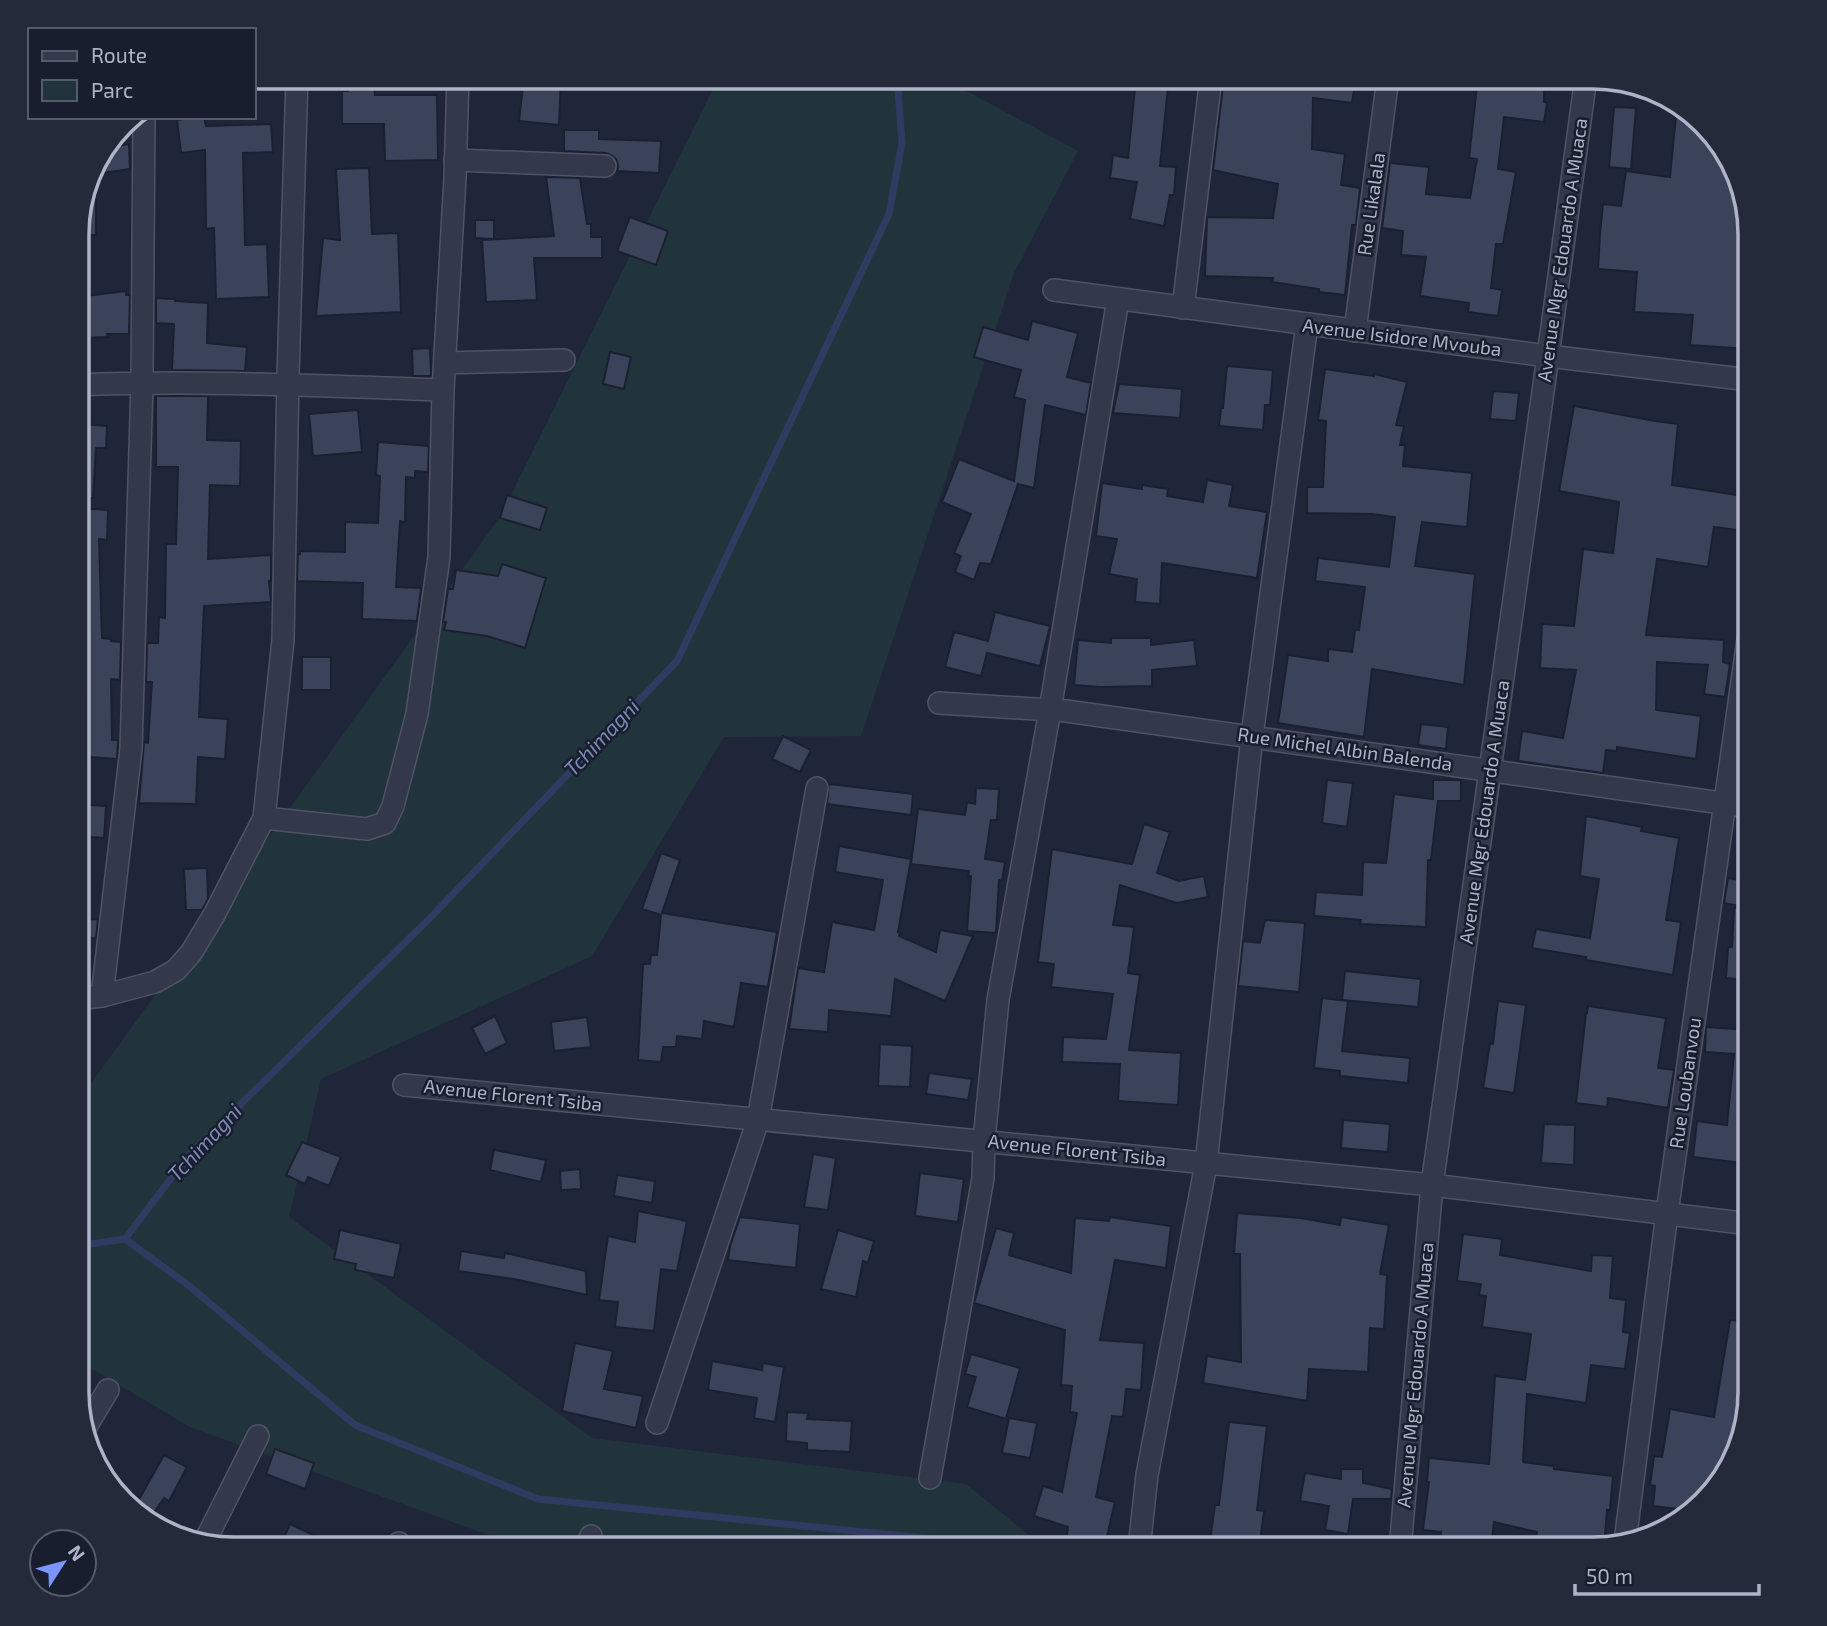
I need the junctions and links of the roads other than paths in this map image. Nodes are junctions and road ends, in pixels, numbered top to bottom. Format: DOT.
graph roads {
  1 [pos="1209,89"];
  2 [pos="1386,89"];
  3 [pos="1584,89"];
  4 [pos="298,90"];
  5 [pos="457,90"];
  6 [pos="144,121"];
  7 [pos="455,160"];
  8 [pos="605,166"];
  9 [pos="1054,290"];
  10 [pos="1118,299"];
  11 [pos="1183,307"];
  12 [pos="1307,324"];
  13 [pos="1355,331"];
  14 [pos="1548,356"];
  15 [pos="564,360"];
  16 [pos="445,363"];
  17 [pos="1737,378"];
  18 [pos="142,382"];
  19 [pos="90,384"];
  20 [pos="288,384"];
  21 [pos="443,390"];
  22 [pos="939,703"];
  23 [pos="1050,710"];
  24 [pos="1737,711"];
  25 [pos="1252,736"];
  26 [pos="1489,769"];
  27 [pos="817,788"];
  28 [pos="1724,803"];
  29 [pos="1737,805"];
  30 [pos="264,818"];
  31 [pos="102,996"];
  32 [pos="90,997"];
  33 [pos="404,1084"];
  34 [pos="758,1120"];
  35 [pos="985,1140"];
  36 [pos="1206,1164"];
  37 [pos="1432,1185"];
  38 [pos="1667,1213"];
  39 [pos="1738,1222"];
  40 [pos="108,1390"];
  41 [pos="92,1417"];
  42 [pos="657,1423"];
  43 [pos="258,1436"];
  44 [pos="930,1478"];
  45 [pos="1626,1533"];
  46 [pos="208,1534"];
  47 [pos="1140,1537"];
  48 [pos="1401,1537"];
  1 -- 11 [label="street"];
  2 -- 13 [label="street, Rue Likalala"];
  3 -- 14 [label="street, Avenue Mgr Edouardo A Muaca"];
  4 -- 20 [label="street"];
  5 -- 7 [label="street"];
  6 -- 18 [label="street"];
  7 -- 8 [label="street"];
  7 -- 16 [label="street"];
  9 -- 10 [label="street, Avenue Isidore Mvouba"];
  10 -- 11 [label="street, Avenue Isidore Mvouba"];
  10 -- 23 [label="street"];
  11 -- 12 [label="street, Avenue Isidore Mvouba"];
  12 -- 13 [label="street, Avenue Isidore Mvouba"];
  12 -- 25 [label="street"];
  13 -- 14 [label="street, Avenue Isidore Mvouba"];
  14 -- 17 [label="street, Avenue Isidore Mvouba"];
  14 -- 26 [label="street, Avenue Mgr Edouardo A Muaca"];
  15 -- 16 [label="street"];
  16 -- 21 [label="street"];
  18 -- 19 [label="street"];
  18 -- 20 [label="street"];
  18 -- 31 [label="street"];
  20 -- 21 [label="street"];
  20 -- 30 [label="street"];
  21 -- 30 [label="street"];
  22 -- 23 [label="street, Rue Michel Albin Balenda"];
  23 -- 25 [label="street, Rue Michel Albin Balenda"];
  23 -- 35 [label="street"];
  24 -- 28 [label="street, Rue Loubanvou"];
  25 -- 26 [label="street, Rue Michel Albin Balenda"];
  25 -- 36 [label="street"];
  26 -- 28 [label="street, Rue Michel Albin Balenda"];
  26 -- 37 [label="street, Avenue Mgr Edouardo A Muaca"];
  27 -- 34 [label="street"];
  28 -- 29 [label="street, Rue Michel Albin Balenda"];
  28 -- 38 [label="street, Rue Loubanvou"];
  30 -- 31 [label="street"];
  31 -- 32 [label="street"];
  33 -- 34 [label="street, Avenue Florent Tsiba"];
  34 -- 35 [label="street, Avenue Florent Tsiba"];
  34 -- 42 [label="street"];
  35 -- 36 [label="street, Avenue Florent Tsiba"];
  35 -- 44 [label="street"];
  36 -- 37 [label="street, Avenue Florent Tsiba"];
  36 -- 47 [label="street"];
  37 -- 38 [label="street, Avenue Florent Tsiba"];
  37 -- 48 [label="street, Avenue Mgr Edouardo A Muaca"];
  38 -- 39 [label="street, Avenue Florent Tsiba"];
  38 -- 45 [label="street, Rue Loubanvou"];
  40 -- 41 [label="street"];
  43 -- 46 [label="street"];
}
